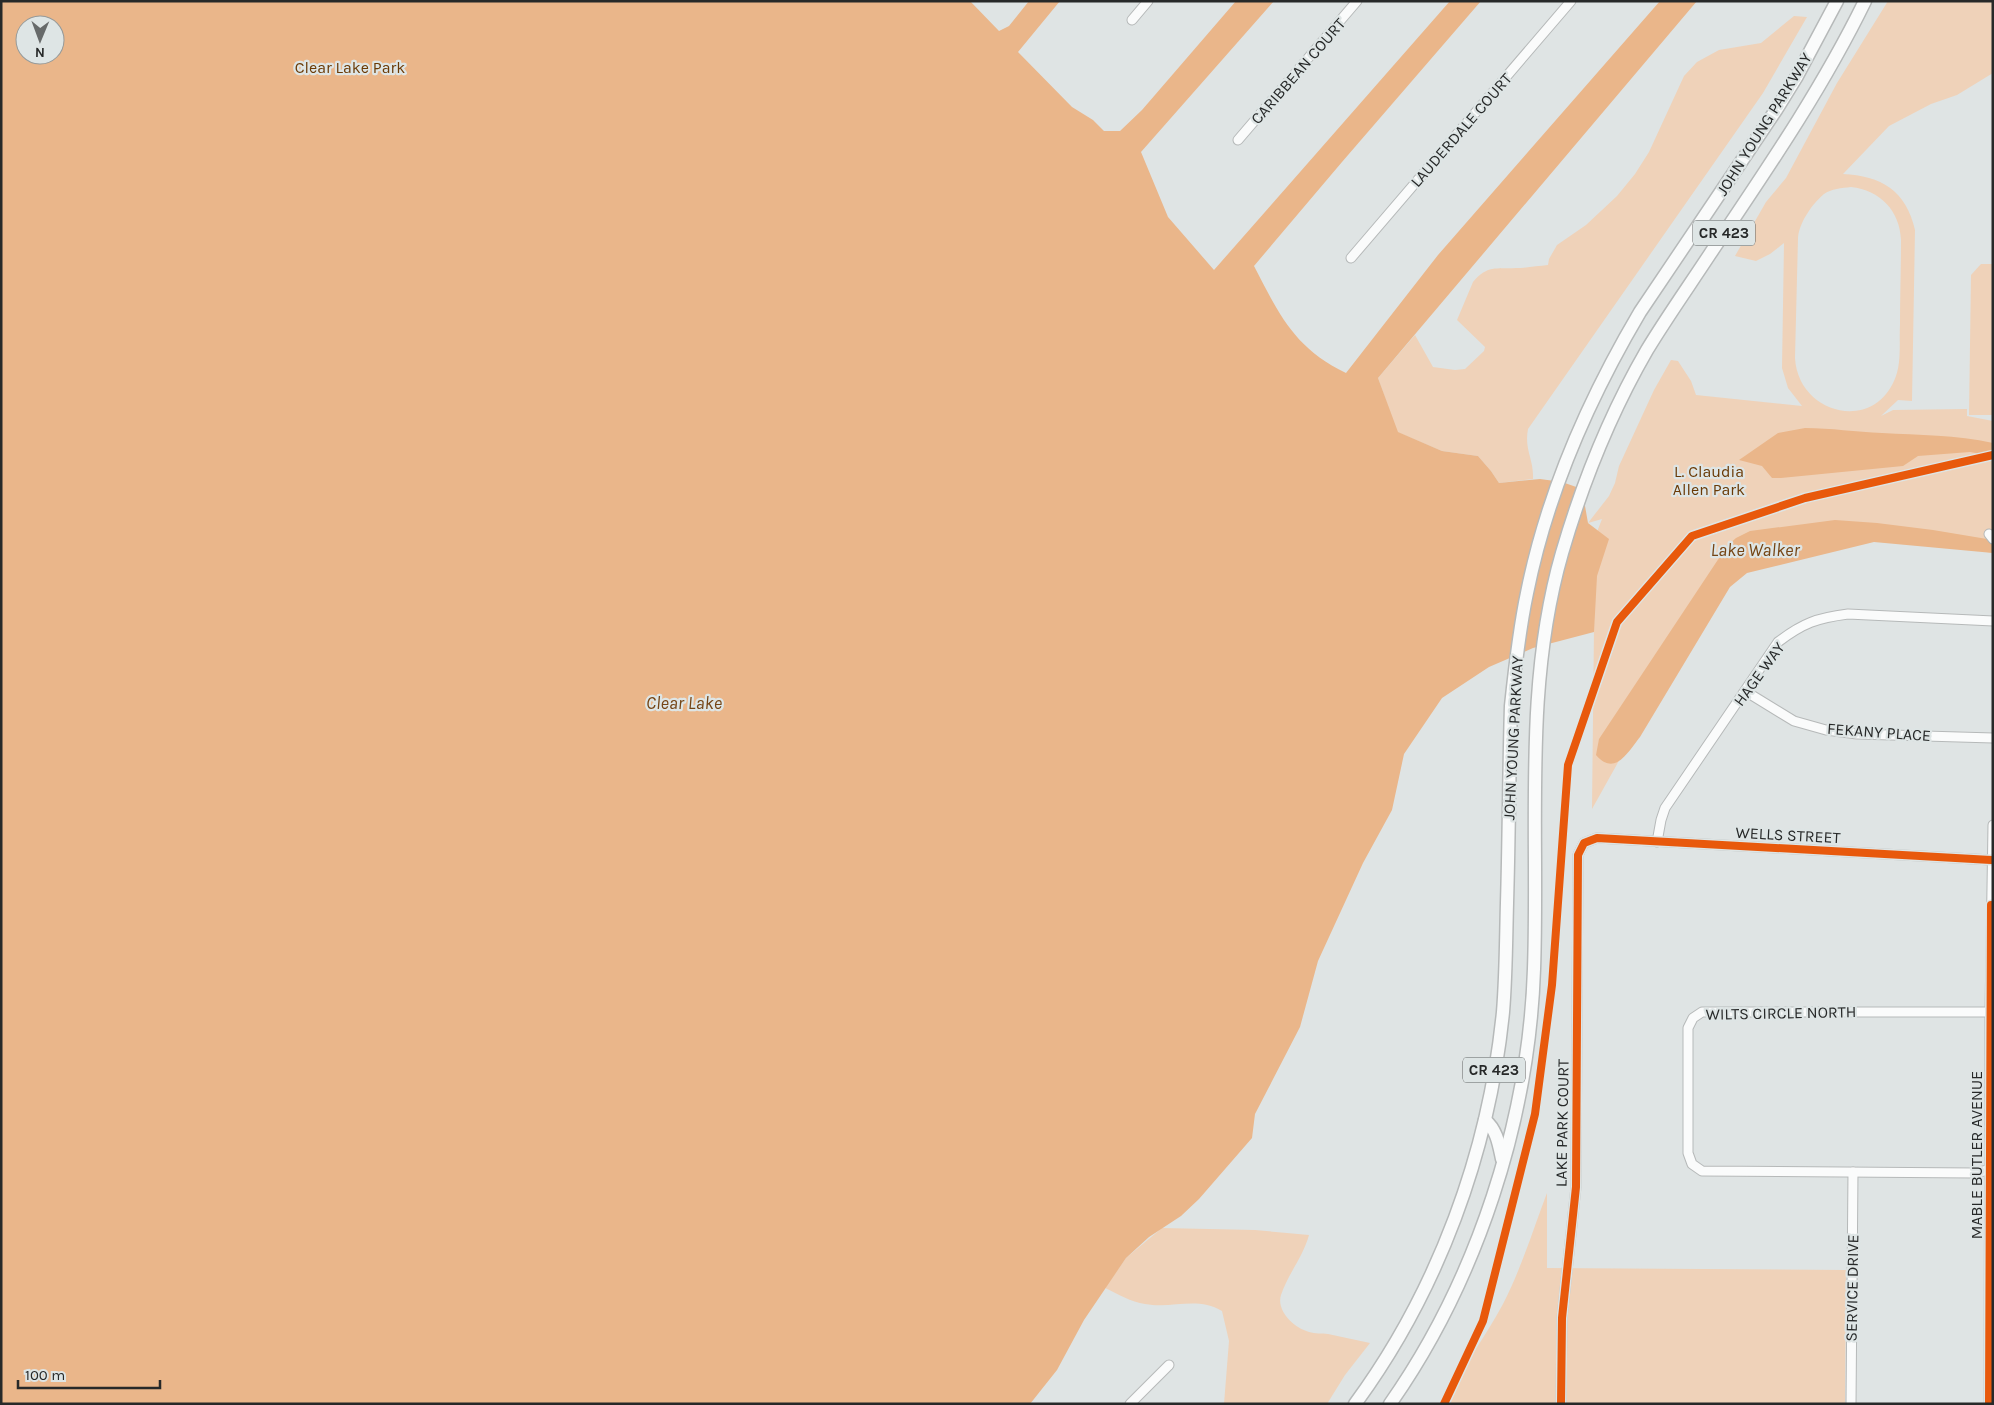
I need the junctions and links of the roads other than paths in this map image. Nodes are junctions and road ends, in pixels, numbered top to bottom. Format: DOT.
graph roads {
  1 [pos="1148,1"];
  2 [pos="1357,1"];
  3 [pos="1571,1"];
  4 [pos="1837,1"];
  5 [pos="1864,1"];
  6 [pos="1132,20"];
  7 [pos="1238,140"];
  8 [pos="1351,258"];
  9 [pos="1993,621"];
  10 [pos="1745,690"];
  11 [pos="1993,738"];
  12 [pos="1993,825"];
  13 [pos="1657,842"];
  14 [pos="1584,843"];
  15 [pos="1991,860"];
  16 [pos="1992,905"];
  17 [pos="1990,1012"];
  18 [pos="1485,1120"];
  19 [pos="1503,1162"];
  20 [pos="1991,1169"];
  21 [pos="1854,1172"];
  22 [pos="1991,1325"];
  23 [pos="1169,1365"];
  24 [pos="1130,1404"];
  25 [pos="1354,1404"];
  26 [pos="1390,1404"];
  27 [pos="1561,1404"];
  28 [pos="1851,1404"];
  29 [pos="1989,1404"];
  1 -- 6 [label="street"];
  2 -- 7 [label="street, CARIBBEAN COURT"];
  3 -- 8 [label="street, LAUDERDALE COURT"];
  4 -- 18 [label="main road, JOHN YOUNG PARKWAY / CR 423"];
  5 -- 19 [label="main road, JOHN YOUNG PARKWAY / CR 423"];
  9 -- 10 [label="street, HAGE WAY"];
  10 -- 11 [label="street, FEKANY PLACE"];
  10 -- 13 [label="street, HAGE WAY"];
  12 -- 15 [label="street, MABLE BUTLER AVENUE"];
  13 -- 14 [label="street, WELLS STREET"];
  13 -- 15 [label="street, WELLS STREET"];
  14 -- 27 [label="street, LAKE PARK COURT"];
  15 -- 16 [label="street, MABLE BUTLER AVENUE"];
  16 -- 17 [label="street, MABLE BUTLER AVENUE"];
  17 -- 20 [label="street, MABLE BUTLER AVENUE"];
  17 -- 21 [label="street, WILTS CIRCLE NORTH"];
  18 -- 19 [label="main road"];
  18 -- 25 [label="main road, JOHN YOUNG PARKWAY / CR 423"];
  19 -- 26 [label="main road, JOHN YOUNG PARKWAY / CR 423"];
  20 -- 21 [label="street, WILTS CIRCLE NORTH"];
  20 -- 22 [label="street, MABLE BUTLER AVENUE"];
  21 -- 28 [label="street, SERVICE DRIVE"];
  22 -- 29 [label="street, MABLE BUTLER AVENUE"];
  23 -- 24 [label="street"];
}
